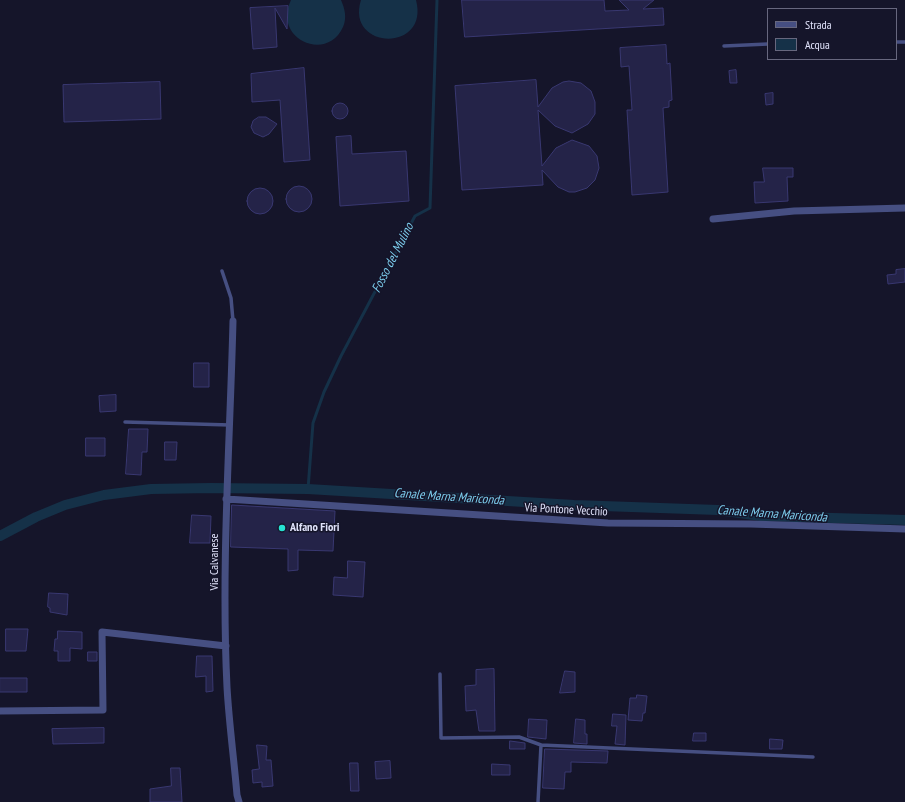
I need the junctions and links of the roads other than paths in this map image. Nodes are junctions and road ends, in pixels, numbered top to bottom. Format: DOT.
graph roads {
  1 [pos="767,44"];
  2 [pos="724,46"];
  3 [pos="905,208"];
  4 [pos="713,219"];
  5 [pos="222,272"];
  6 [pos="233,321"];
  7 [pos="125,422"];
  8 [pos="231,425"];
  9 [pos="226,498"];
  10 [pos="905,530"];
  11 [pos="226,646"];
  12 [pos="440,674"];
  13 [pos="0,711"];
  14 [pos="541,745"];
  15 [pos="813,757"];
  16 [pos="239,802"];
  17 [pos="538,802"];
  1 -- 2 [label="lane"];
  3 -- 4 [label="street"];
  5 -- 6 [label="lane"];
  6 -- 8 [label="street, Via Calvanese"];
  7 -- 8 [label="lane"];
  8 -- 9 [label="street, Via Calvanese"];
  9 -- 10 [label="street, Via Pontone Vecchio"];
  9 -- 11 [label="street, Via Calvanese"];
  11 -- 13 [label="street"];
  11 -- 16 [label="street, Via Calvanese"];
  12 -- 14 [label="lane"];
  14 -- 15 [label="lane"];
  14 -- 17 [label="lane"];
}
